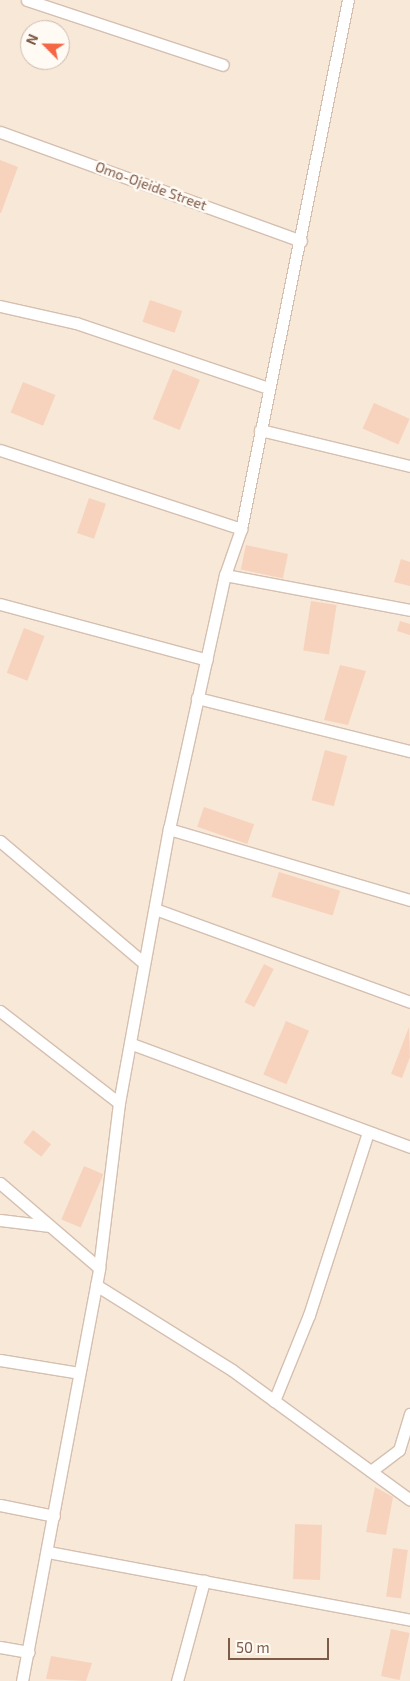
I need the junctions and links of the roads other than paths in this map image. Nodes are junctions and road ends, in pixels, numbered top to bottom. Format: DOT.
graph roads {
  1 [pos="27,0"];
  2 [pos="348,0"];
  3 [pos="223,65"];
  4 [pos="0,132"];
  5 [pos="301,240"];
  6 [pos="0,306"];
  7 [pos="268,388"];
  8 [pos="260,430"];
  9 [pos="0,450"];
  10 [pos="410,466"];
  11 [pos="241,529"];
  12 [pos="225,575"];
  13 [pos="0,604"];
  14 [pos="410,610"];
  15 [pos="207,660"];
  16 [pos="197,698"];
  17 [pos="410,752"];
  18 [pos="169,829"];
  19 [pos="0,841"];
  20 [pos="410,900"];
  21 [pos="155,910"];
  22 [pos="144,963"];
  23 [pos="410,1002"];
  24 [pos="0,1011"];
  25 [pos="132,1044"];
  26 [pos="118,1103"];
  27 [pos="368,1132"];
  28 [pos="410,1147"];
  29 [pos="0,1183"];
  30 [pos="0,1220"];
  31 [pos="50,1226"];
  32 [pos="100,1268"];
  33 [pos="96,1285"];
  34 [pos="0,1360"];
  35 [pos="79,1373"];
  36 [pos="274,1400"];
  37 [pos="410,1414"];
  38 [pos="371,1471"];
  39 [pos="410,1500"];
  40 [pos="0,1506"];
  41 [pos="54,1516"];
  42 [pos="48,1552"];
  43 [pos="204,1581"];
  44 [pos="410,1620"];
  45 [pos="0,1647"];
  46 [pos="29,1652"];
  47 [pos="22,1681"];
  48 [pos="177,1681"];
  1 -- 3 [label="street"];
  2 -- 5 [label="street"];
  4 -- 5 [label="street, Omo-Ojeide Street"];
  5 -- 7 [label="street"];
  6 -- 7 [label="street"];
  7 -- 8 [label="street"];
  8 -- 10 [label="street"];
  8 -- 11 [label="street"];
  9 -- 11 [label="street"];
  11 -- 12 [label="street"];
  12 -- 14 [label="street"];
  12 -- 15 [label="street"];
  13 -- 15 [label="street"];
  15 -- 16 [label="street"];
  16 -- 17 [label="street"];
  16 -- 18 [label="street"];
  18 -- 20 [label="street"];
  18 -- 21 [label="street"];
  19 -- 22 [label="street"];
  21 -- 22 [label="street"];
  21 -- 23 [label="street"];
  22 -- 25 [label="street"];
  24 -- 26 [label="street"];
  25 -- 26 [label="street"];
  25 -- 27 [label="street"];
  26 -- 32 [label="street"];
  27 -- 28 [label="street"];
  27 -- 36 [label="street"];
  29 -- 31 [label="street"];
  30 -- 31 [label="street"];
  31 -- 32 [label="street"];
  32 -- 33 [label="street"];
  33 -- 35 [label="street"];
  33 -- 36 [label="street"];
  34 -- 35 [label="street"];
  35 -- 41 [label="street"];
  36 -- 38 [label="street"];
  37 -- 38 [label="street"];
  38 -- 39 [label="street"];
  40 -- 41 [label="street"];
  41 -- 42 [label="street"];
  42 -- 43 [label="street"];
  42 -- 46 [label="street"];
  43 -- 44 [label="street"];
  43 -- 48 [label="street"];
  45 -- 46 [label="street"];
  46 -- 47 [label="street"];
}
